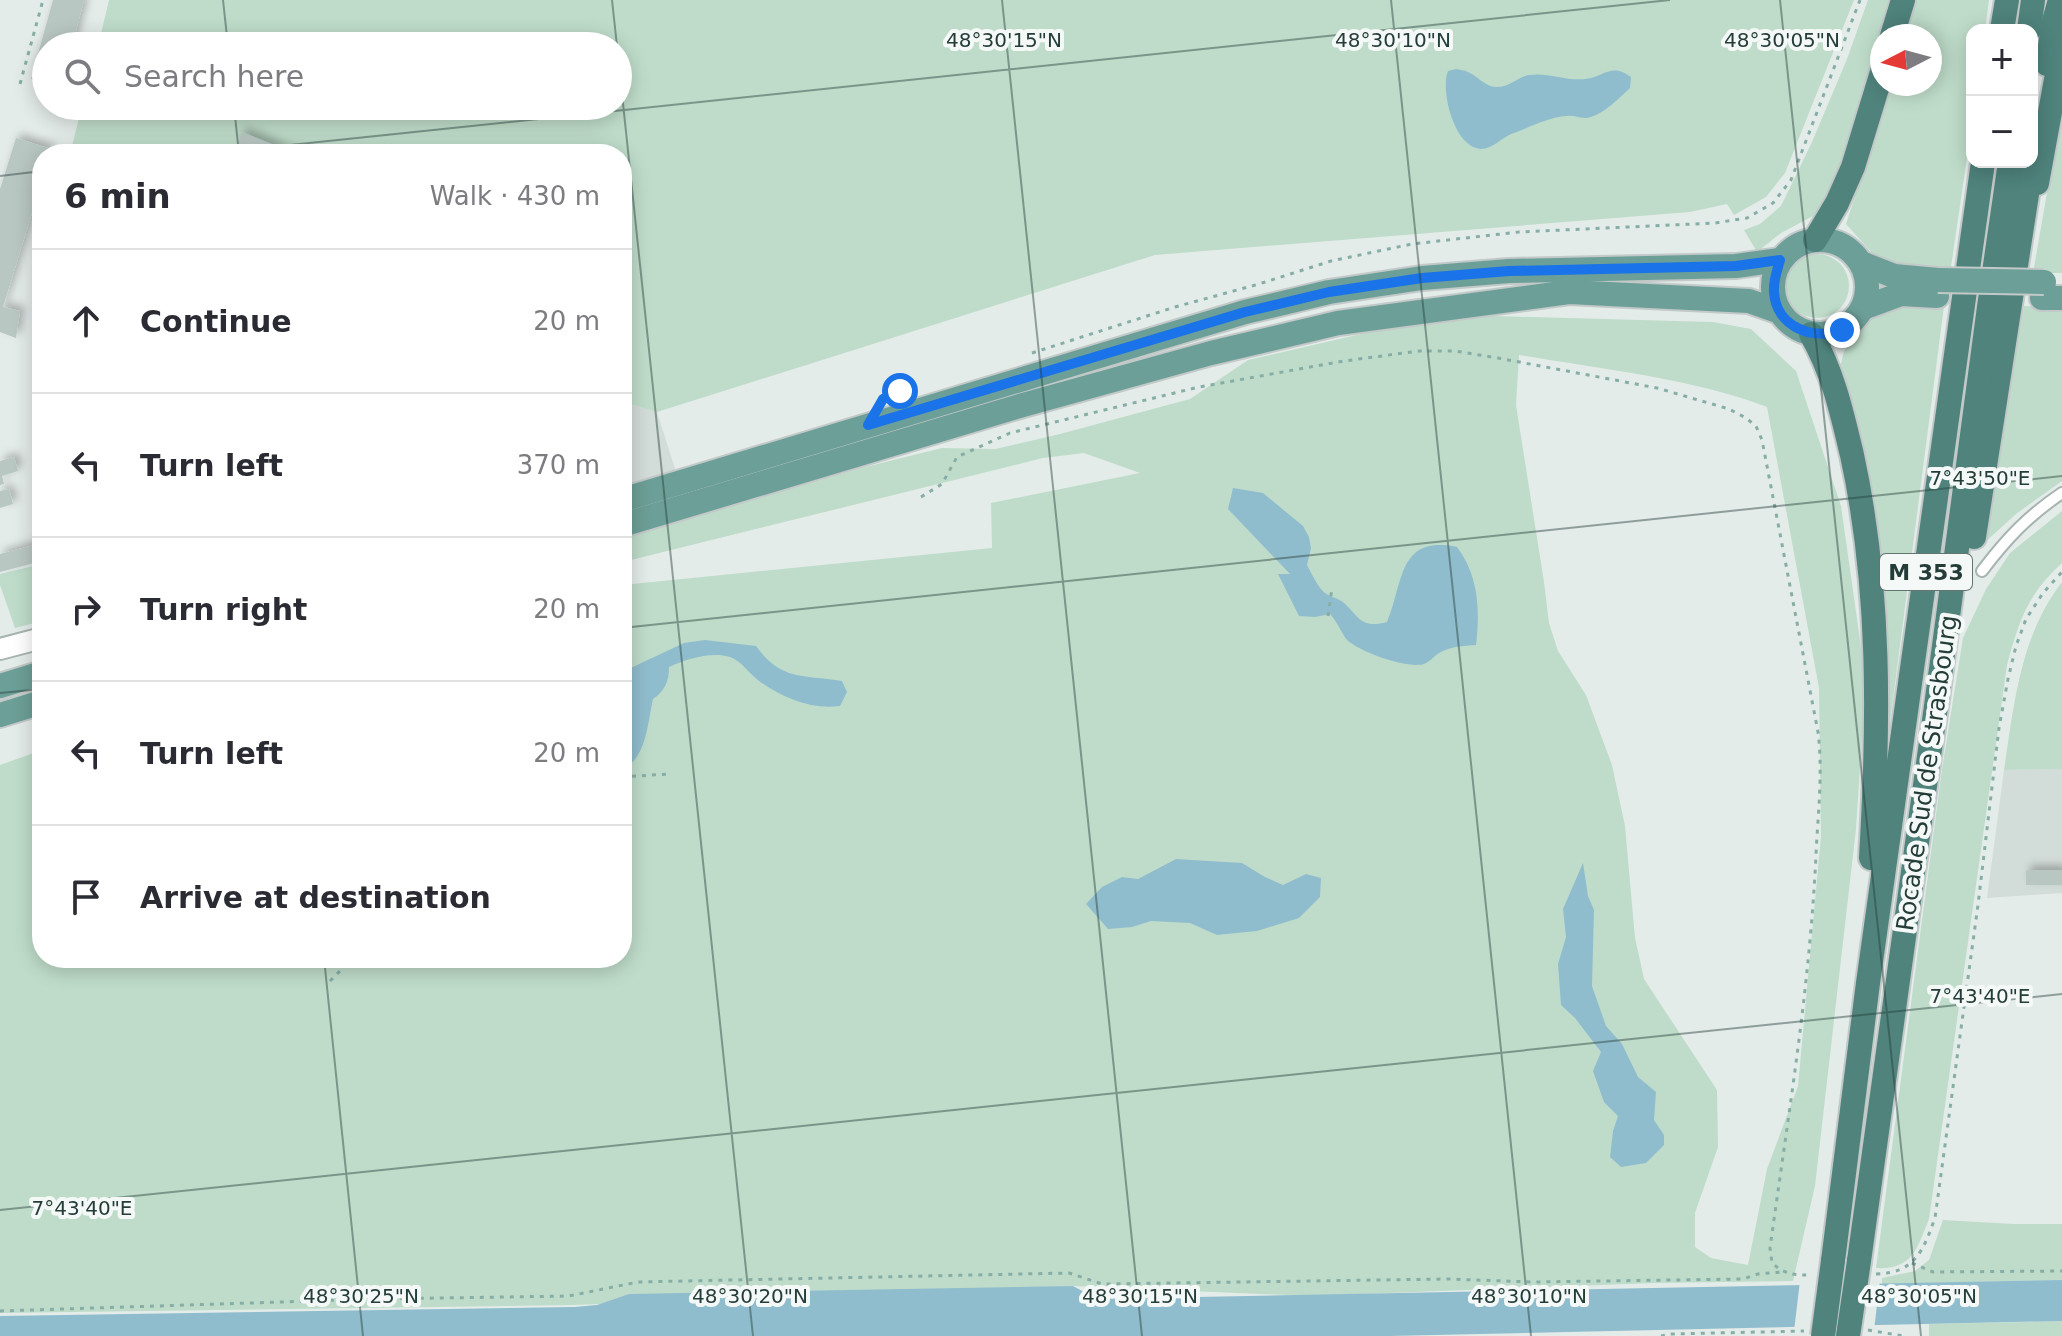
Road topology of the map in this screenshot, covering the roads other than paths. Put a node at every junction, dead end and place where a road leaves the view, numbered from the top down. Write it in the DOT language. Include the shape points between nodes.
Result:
graph roads {
  1 [pos="1903,0"];
  2 [pos="2007,0"];
  3 [pos="2033,0"];
  4 [pos="2060,0"];
  5 [pos="1896,24"];
  6 [pos="2003,24"];
  7 [pos="2030,24"];
  8 [pos="2062,47"];
  9 [pos="1875,96"];
  10 [pos="2038,122"];
  11 [pos="1982,168"];
  12 [pos="2009,168"];
  13 [pos="2031,168"];
  14 [pos="1815,240"];
  15 [pos="2017,259"];
  16 [pos="1780,260"];
  17 [pos="1861,263"];
  18 [pos="1937,288"];
  19 [pos="2052,290"];
  20 [pos="1863,308"];
  21 [pos="1780,312"];
  22 [pos="1811,334"];
  23 [pos="2062,493"];
  24 [pos="632,497"];
  25 [pos="632,522"];
  26 [pos="1982,571"];
  27 [pos="32,641"];
  28 [pos="0,649"];
  29 [pos="32,676"];
  30 [pos="0,686"];
  31 [pos="1937,699"];
  32 [pos="32,705"];
  33 [pos="0,715"];
  34 [pos="1868,983"];
  35 [pos="1813,1333"];
  36 [pos="1854,1333"];
  1 -- 5 [label="highway"];
  2 -- 6 [label="highway"];
  3 -- 7 [label="highway"];
  4 -- 10 [label="highway"];
  8 -- 15 [label="highway"];
  9 -- 14 [label="highway" via="1853,167"];
  11 -- 34 [label="highway, Rocade Sud de Strasbourg / M 353"];
  12 -- 31 [label="highway, Rocade Sud de Strasbourg / M 353"];
  13 -- 15 [label="highway"];
  14 -- 16 [label="main road"];
  14 -- 17 [label="main road" via="1841,245"];
  15 -- 31 [label="highway" via="1966,583"];
  16 -- 21 [label="main road" via="1774,295"];
  16 -- 24 [label="main road" via="1736,266 1509,271 1329,292 1245,312"];
  17 -- 18 [label="main road"];
  17 -- 20 [label="main road" via="1867,277"];
  18 -- 19 [label="main road"];
  18 -- 20 [label="main road"];
  20 -- 22 [label="main road" via="1842,330"];
  21 -- 22 [label="main road"];
  21 -- 25 [label="main road" via="1749,301 1569,292 1338,323 1023,405"];
  22 -- 34 [label="highway" via="1832,378 1846,430 1870,561 1877,763"];
  23 -- 26 [label="lane" via="2006,539"];
  27 -- 28 [label="street"];
  29 -- 30 [label="main road"];
  31 -- 36 [label="highway, Rocade Sud de Strasbourg / M 353, bridge"];
  32 -- 33 [label="main road"];
  34 -- 35 [label="highway, Rocade Sud de Strasbourg / M 353, bridge" via="1833,1261"];
}
